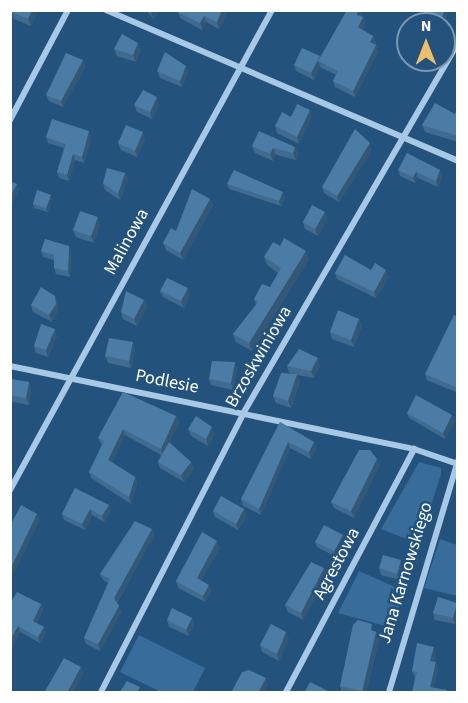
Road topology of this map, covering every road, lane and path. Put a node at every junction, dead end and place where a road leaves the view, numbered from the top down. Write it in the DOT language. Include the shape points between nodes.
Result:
graph roads {
  1 [pos="68,10"];
  2 [pos="106,10"];
  3 [pos="272,10"];
  4 [pos="458,43"];
  5 [pos="240,68"];
  6 [pos="10,120"];
  7 [pos="404,137"];
  8 [pos="458,161"];
  9 [pos="10,366"];
  10 [pos="69,378"];
  11 [pos="244,412"];
  12 [pos="414,449"];
  13 [pos="457,463"];
  14 [pos="10,490"];
  15 [pos="101,693"];
  16 [pos="286,693"];
  17 [pos="389,693"];
  1 -- 6 [label="street"];
  2 -- 5 [label="street"];
  3 -- 5 [label="street, Malinowa"];
  4 -- 7 [label="street, Brzoskwiniowa"];
  5 -- 7 [label="street"];
  5 -- 10 [label="street, Malinowa"];
  7 -- 8 [label="street"];
  7 -- 11 [label="street, Brzoskwiniowa"];
  9 -- 10 [label="street, Podlesie"];
  10 -- 11 [label="street, Podlesie"];
  10 -- 14 [label="street, Malinowa"];
  11 -- 12 [label="street, Podlesie"];
  11 -- 15 [label="street, Brzoskwiniowa"];
  12 -- 13 [label="street, Podlesie"];
  12 -- 16 [label="street, Agrestowa"];
  13 -- 17 [label="street, Jana Karnowskiego"];
}
